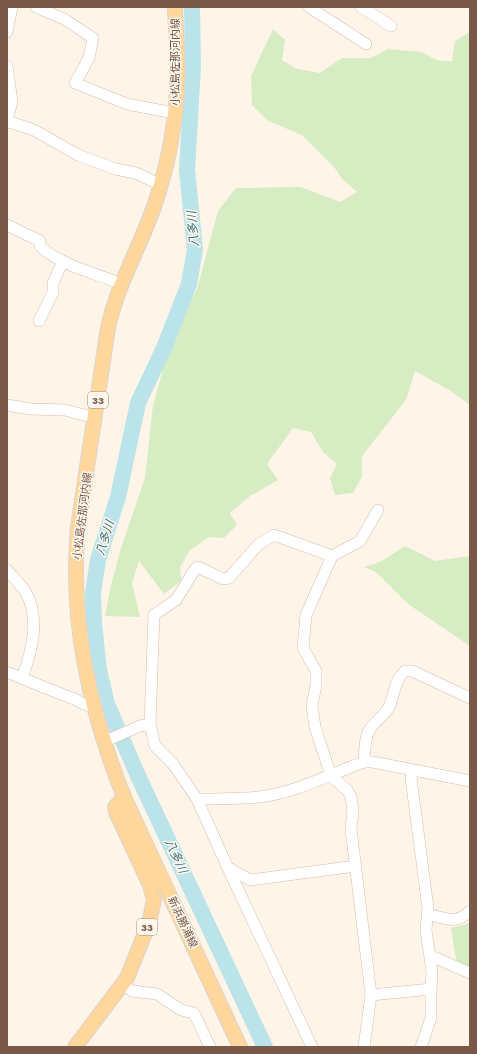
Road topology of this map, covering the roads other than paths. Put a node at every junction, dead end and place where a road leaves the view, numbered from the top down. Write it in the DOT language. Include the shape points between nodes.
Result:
graph roads {
  1 [pos="12,7"];
  2 [pos="36,7"];
  3 [pos="175,7"];
  4 [pos="309,7"];
  5 [pos="361,7"];
  6 [pos="391,26"];
  7 [pos="7,32"];
  8 [pos="366,44"];
  9 [pos="7,66"];
  10 [pos="174,113"];
  11 [pos="7,119"];
  12 [pos="7,123"];
  13 [pos="161,185"];
  14 [pos="7,225"];
  15 [pos="63,261"];
  16 [pos="122,284"];
  17 [pos="39,321"];
  18 [pos="7,405"];
  19 [pos="95,418"];
  20 [pos="378,510"];
  21 [pos="332,556"];
  22 [pos="7,570"];
  23 [pos="7,672"];
  24 [pos="22,678"];
  25 [pos="470,698"];
  26 [pos="92,706"];
  27 [pos="145,725"];
  28 [pos="105,741"];
  29 [pos="364,762"];
  30 [pos="412,771"];
  31 [pos="331,776"];
  32 [pos="470,781"];
  33 [pos="124,797"];
  34 [pos="197,799"];
  35 [pos="227,866"];
  36 [pos="356,866"];
  37 [pos="470,911"];
  38 [pos="428,914"];
  39 [pos="431,956"];
  40 [pos="470,973"];
  41 [pos="123,983"];
  42 [pos="431,989"];
  43 [pos="371,995"];
  44 [pos="75,1047"];
  45 [pos="210,1047"];
  46 [pos="240,1047"];
  47 [pos="312,1047"];
  48 [pos="364,1047"];
  49 [pos="421,1047"];
  1 -- 7 [label="street"];
  2 -- 10 [label="street" via="64,19 93,38 89,58 75,83 127,104"];
  3 -- 10 [label="main road, 小松島佐那河内線 / 33" via="177,92"];
  4 -- 8 [label="street"];
  5 -- 6 [label="street"];
  9 -- 11 [label="street" via="12,102"];
  10 -- 13 [label="main road, 小松島佐那河内線 / 33" via="171,142"];
  12 -- 13 [label="street" via="34,130 78,155 115,169 136,173"];
  13 -- 16 [label="main road, 小松島佐那河内線 / 33" via="141,243"];
  14 -- 15 [label="street" via="40,241 40,246 46,252"];
  15 -- 16 [label="street"];
  15 -- 17 [label="street" via="53,283 53,292"];
  16 -- 19 [label="main road, 小松島佐那河内線 / 33" via="113,303"];
  18 -- 19 [label="street" via="65,410"];
  19 -- 26 [label="main road, 小松島佐那河内線 / 33" via="75,555 84,665"];
  20 -- 21 [label="street" via="360,541"];
  21 -- 27 [label="street" via="274,534 258,545 229,578 223,579 198,567 195,569 176,600 154,615"];
  21 -- 31 [label="street" via="306,615 303,648 316,671 312,714"];
  22 -- 24 [label="street" via="25,591 32,611 33,638"];
  23 -- 24 [label="street"];
  24 -- 26 [label="street" via="86,706"];
  25 -- 29 [label="street" via="412,671 405,672 395,684 390,705 366,736"];
  26 -- 28 [label="main road, 小松島佐那河内線 / 33"];
  27 -- 28 [label="street"];
  27 -- 34 [label="street" via="155,746 173,764"];
  28 -- 33 [label="main road, 小松島佐那河内線 / 33"];
  29 -- 30 [label="street"];
  29 -- 31 [label="street"];
  30 -- 32 [label="street"];
  30 -- 38 [label="street" via="410,778"];
  31 -- 34 [label="street" via="260,797"];
  31 -- 36 [label="street" via="347,790 351,798 351,829"];
  33 -- 41 [label="main road, 33" via="116,807 116,812 150,885 154,900 149,923"];
  33 -- 46 [label="main road, 新浜勝浦線"];
  34 -- 35 [label="street"];
  35 -- 36 [label="street" via="250,880"];
  35 -- 47 [label="street"];
  36 -- 43 [label="street"];
  37 -- 38 [label="street" via="454,921"];
  38 -- 39 [label="street" via="426,930"];
  39 -- 40 [label="street"];
  39 -- 42 [label="street"];
  41 -- 44 [label="main road, 33"];
  41 -- 45 [label="street" via="132,991 157,994 181,1010 194,1013"];
  42 -- 43 [label="street"];
  42 -- 49 [label="street" via="431,1018"];
  43 -- 48 [label="street"];
}
